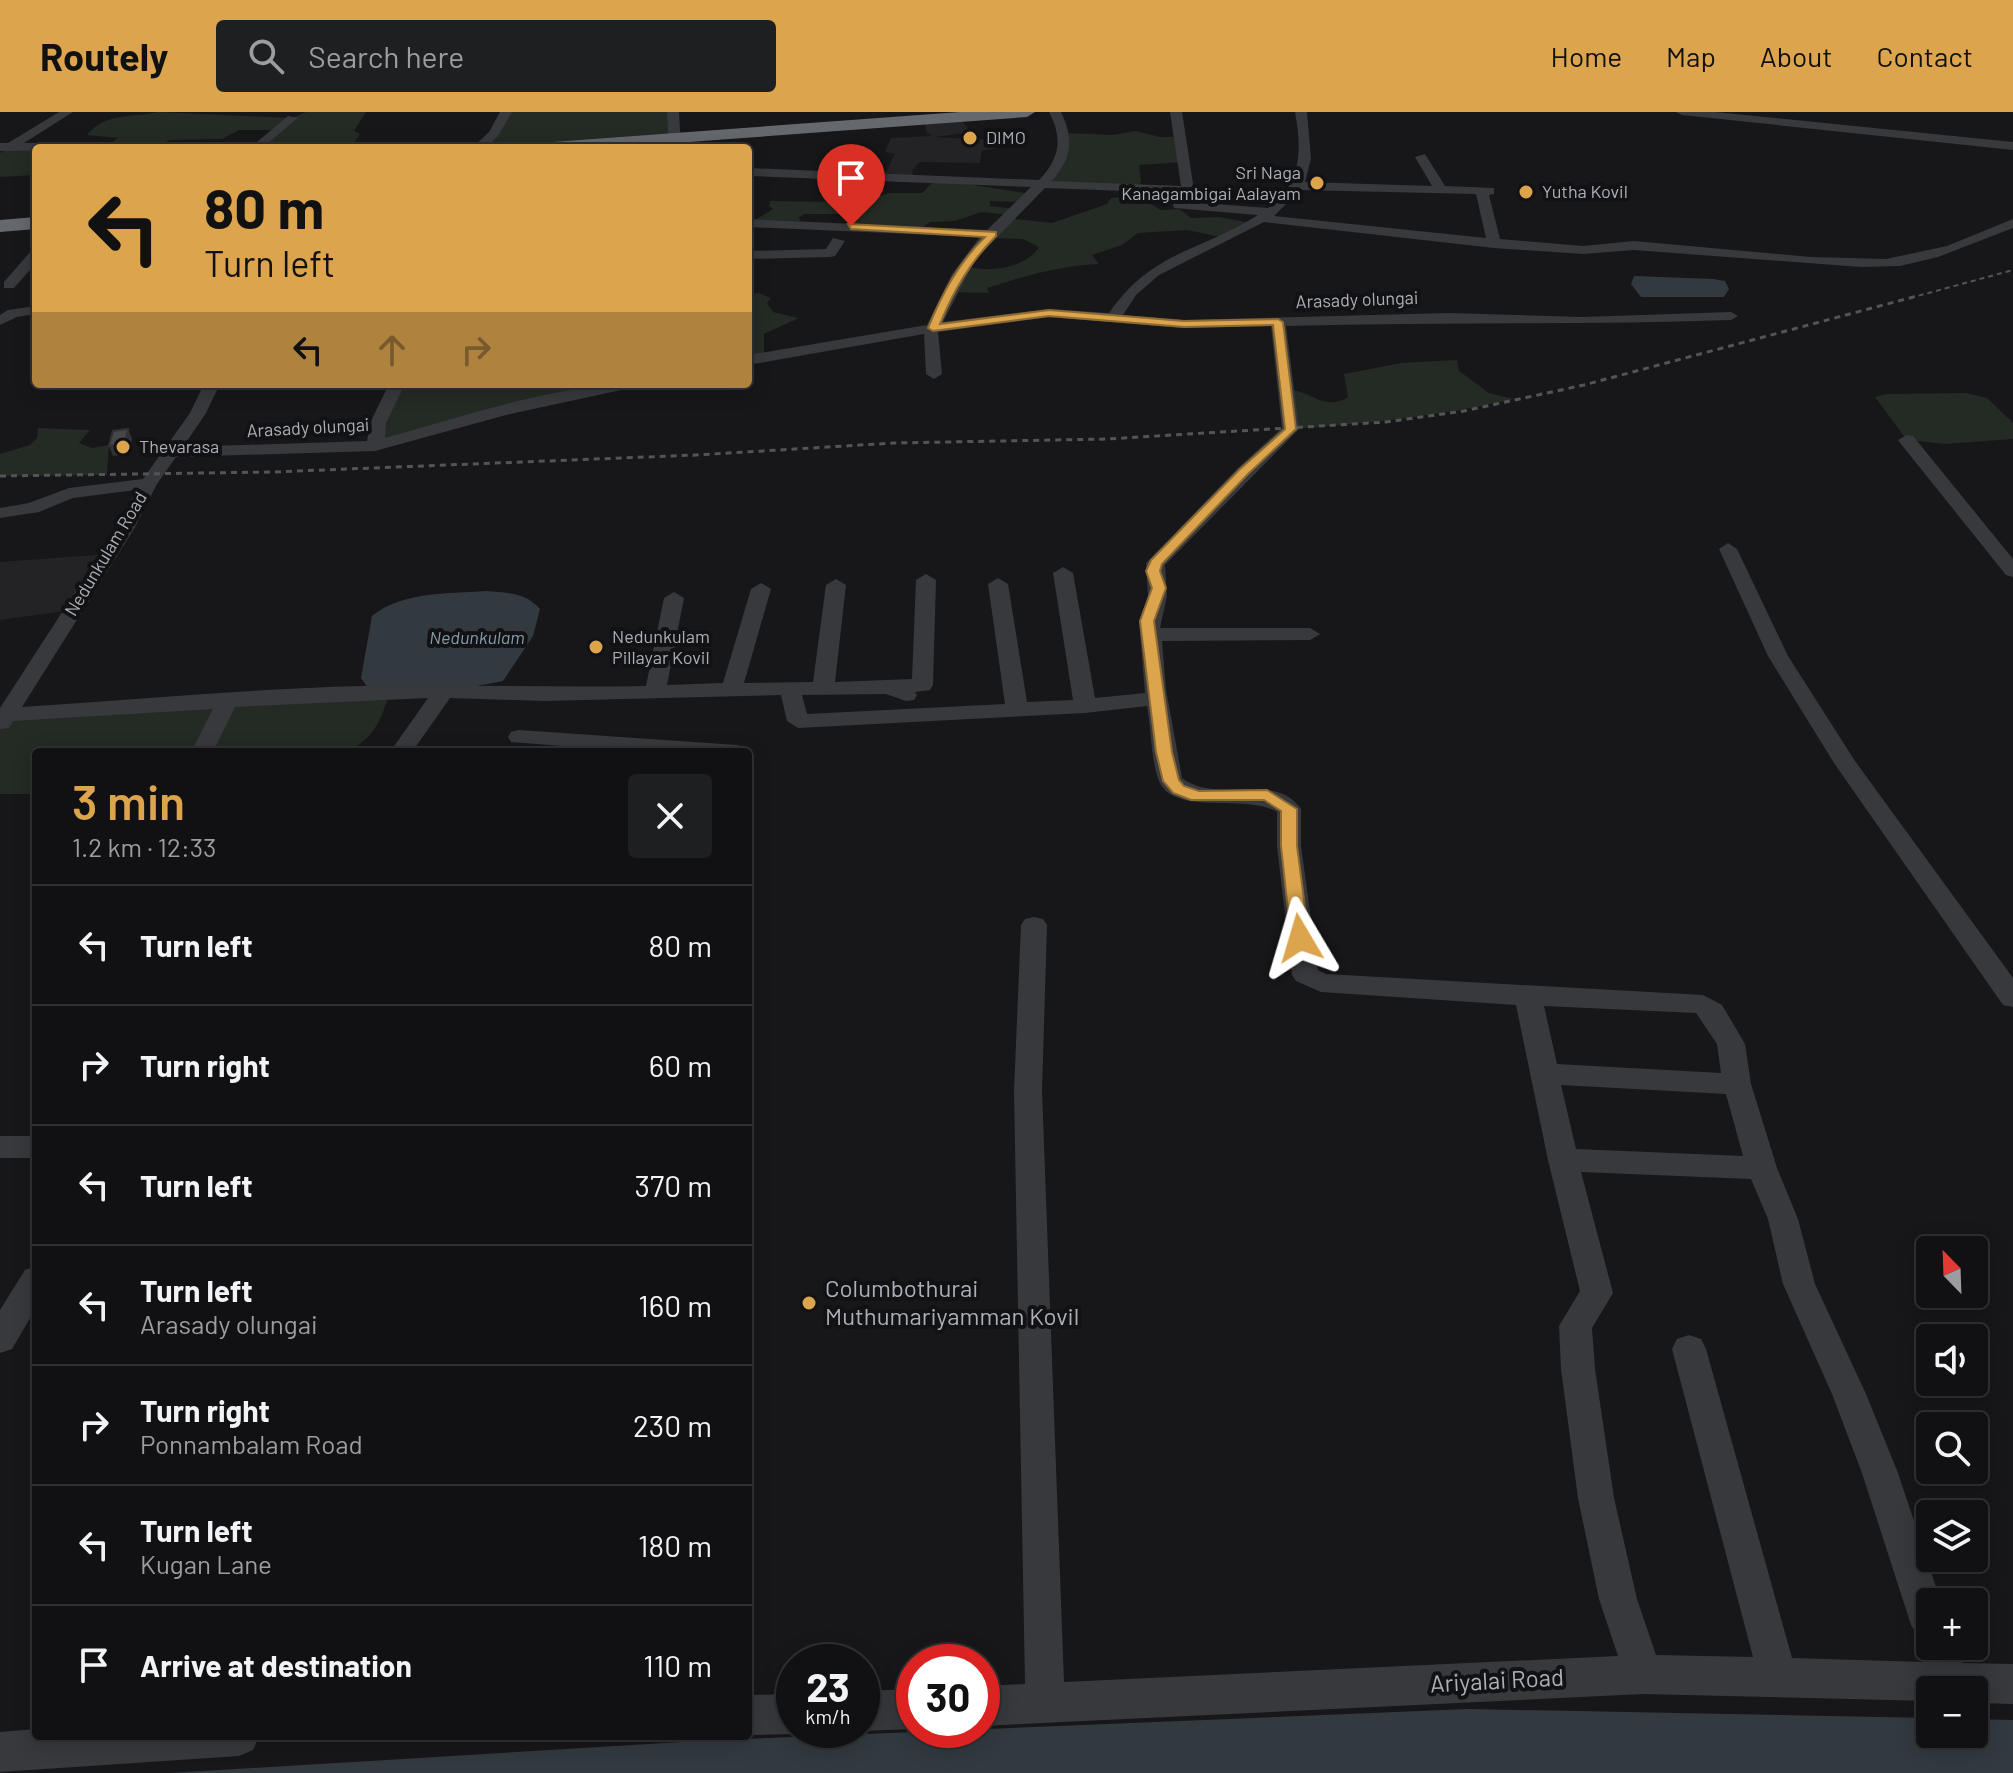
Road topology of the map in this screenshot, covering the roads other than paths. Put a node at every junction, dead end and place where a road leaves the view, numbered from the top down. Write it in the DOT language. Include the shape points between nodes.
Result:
graph roads {
  1 [pos="67,112"];
  2 [pos="506,112"];
  3 [pos="673,112"];
  4 [pos="1027,112"];
  5 [pos="1055,112"];
  6 [pos="1176,112"];
  7 [pos="1301,112"];
  8 [pos="1682,112"];
  9 [pos="292,118"];
  10 [pos="1853,118"];
  11 [pos="1866,131"];
  12 [pos="673,142"];
  13 [pos="261,144"];
  14 [pos="483,144"];
  15 [pos="628,144"];
  16 [pos="2013,146"];
  17 [pos="3,149"];
  18 [pos="32,149"];
  19 [pos="1421,157"];
  20 [pos="752,172"];
  21 [pos="1044,183"];
  22 [pos="1296,186"];
  23 [pos="1188,190"];
  24 [pos="1441,190"];
  25 [pos="1267,215"];
  26 [pos="32,223"];
  27 [pos="752,223"];
  28 [pos="2013,223"];
  29 [pos="0,226"];
  30 [pos="993,234"];
  31 [pos="838,241"];
  32 [pos="1494,244"];
  33 [pos="752,255"];
  34 [pos="32,259"];
  35 [pos="9,285"];
  36 [pos="32,311"];
  37 [pos="1731,316"];
  38 [pos="1113,318"];
  39 [pos="0,321"];
  40 [pos="1278,322"];
  41 [pos="930,328"];
  42 [pos="752,359"];
  43 [pos="934,374"];
  44 [pos="210,388"];
  45 [pos="395,388"];
  46 [pos="610,388"];
  47 [pos="1907,440"];
  48 [pos="375,446"];
  49 [pos="174,452"];
  50 [pos="148,484"];
  51 [pos="0,513"];
  52 [pos="1728,549"];
  53 [pos="2013,571"];
  54 [pos="1063,573"];
  55 [pos="926,580"];
  56 [pos="998,584"];
  57 [pos="836,585"];
  58 [pos="761,589"];
  59 [pos="674,598"];
  60 [pos="1310,634"];
  61 [pos="1151,635"];
  62 [pos="890,687"];
  63 [pos="790,688"];
  64 [pos="823,689"];
  65 [pos="731,692"];
  66 [pos="443,693"];
  67 [pos="655,693"];
  68 [pos="544,695"];
  69 [pos="1156,698"];
  70 [pos="226,704"];
  71 [pos="1085,706"];
  72 [pos="1017,708"];
  73 [pos="931,712"];
  74 [pos="3,720"];
  75 [pos="515,744"];
  76 [pos="204,748"];
  77 [pos="404,748"];
  78 [pos="619,748"];
  79 [pos="1034,925"];
  80 [pos="1528,996"];
  81 [pos="2013,998"];
  82 [pos="1545,1074"];
  83 [pos="1737,1084"];
  84 [pos="0,1147"];
  85 [pos="32,1147"];
  86 [pos="1563,1160"];
  87 [pos="1762,1168"];
  88 [pos="32,1286"];
  89 [pos="0,1339"];
  90 [pos="1689,1349"];
  91 [pos="1918,1588"];
  92 [pos="1942,1663"];
  93 [pos="1643,1674"];
  94 [pos="1777,1676"];
  95 [pos="2013,1684"];
  96 [pos="1045,1704"];
  97 [pos="1000,1705"];
  98 [pos="776,1714"];
  99 [pos="752,1715"];
  100 [pos="110,1740"];
  101 [pos="0,1752"];
  1 -- 17 [label="street"];
  2 -- 14 [label="street"];
  3 -- 12 [label="street"];
  4 -- 12 [label="highway"];
  5 -- 21 [label="street" via="1064,131 1065,152 1055,174"];
  6 -- 23 [label="street"];
  7 -- 22 [label="street" via="1304,156"];
  8 -- 11 [label="street"];
  9 -- 13 [label="street"];
  10 -- 11 [label="street"];
  11 -- 16 [label="street"];
  12 -- 15 [label="highway"];
  17 -- 18 [label="street"];
  19 -- 24 [label="street"];
  20 -- 21 [label="street"];
  21 -- 23 [label="street"];
  21 -- 30 [label="street"];
  22 -- 24 [label="street" via="1401,196"];
  22 -- 25 [label="street"];
  23 -- 25 [label="street" via="1179,205"];
  24 -- 32 [label="street" via="1486,191"];
  25 -- 32 [label="street"];
  25 -- 38 [label="street" via="1171,260 1123,299"];
  26 -- 29 [label="highway"];
  27 -- 30 [label="street"];
  28 -- 32 [label="street" via="1986,239 1887,263 1632,246 1583,250"];
  30 -- 41 [label="street" via="972,256"];
  31 -- 33 [label="street" via="830,253"];
  34 -- 35 [label="street"];
  36 -- 39 [label="street"];
  37 -- 40 [label="street, Arasady olungai"];
  38 -- 40 [label="street, Arasady olungai" via="1184,324"];
  38 -- 41 [label="street, Arasady olungai" via="1049,313"];
  40 -- 61 [label="street" via="1291,429 1156,563 1159,588 1147,621"];
  41 -- 42 [label="street, Arasady olungai"];
  41 -- 43 [label="street"];
  44 -- 49 [label="street, Nedunkulam Road"];
  45 -- 48 [label="street" via="378,423"];
  46 -- 48 [label="street, Arasady olungai"];
  47 -- 53 [label="street"];
  48 -- 49 [label="street, Arasady olungai"];
  49 -- 50 [label="street, Nedunkulam Road"];
  50 -- 51 [label="street" via="69,493 33,508"];
  50 -- 74 [label="street, Nedunkulam Road"];
  52 -- 81 [label="street" via="1778,656 1845,763"];
  54 -- 71 [label="street"];
  55 -- 62 [label="street" via="922,685"];
  56 -- 72 [label="street"];
  57 -- 64 [label="street"];
  58 -- 65 [label="street"];
  59 -- 67 [label="street"];
  60 -- 61 [label="street"];
  61 -- 69 [label="street"];
  62 -- 64 [label="street"];
  62 -- 73 [label="street"];
  63 -- 64 [label="street"];
  63 -- 65 [label="street"];
  63 -- 73 [label="street" via="798,721"];
  65 -- 67 [label="street"];
  66 -- 68 [label="street"];
  66 -- 70 [label="street" via="357,693"];
  66 -- 77 [label="street"];
  67 -- 68 [label="street"];
  68 -- 75 [label="street"];
  69 -- 71 [label="street"];
  69 -- 80 [label="street" via="1171,781 1178,789 1197,796 1267,795 1289,809 1305,975 1321,983"];
  70 -- 74 [label="street"];
  70 -- 76 [label="street"];
  71 -- 72 [label="street"];
  72 -- 73 [label="street"];
  75 -- 78 [label="street"];
  79 -- 96 [label="street" via="1028,1091"];
  80 -- 82 [label="street"];
  80 -- 83 [label="street" via="1703,1004 1731,1044"];
  82 -- 83 [label="street"];
  82 -- 86 [label="street"];
  83 -- 87 [label="street"];
  84 -- 85 [label="street"];
  86 -- 87 [label="street"];
  86 -- 93 [label="street" via="1597,1293 1575,1326 1596,1498 1618,1599"];
  87 -- 91 [label="street" via="1809,1309 1880,1473"];
  88 -- 89 [label="street"];
  90 -- 94 [label="street"];
  92 -- 94 [label="street, Ariyalai Road"];
  92 -- 95 [label="street, Ariyalai Road"];
  93 -- 94 [label="street, Ariyalai Road"];
  93 -- 96 [label="street, Ariyalai Road"];
  96 -- 97 [label="street, Ariyalai Road"];
  98 -- 99 [label="street"];
  100 -- 101 [label="street"];
}
